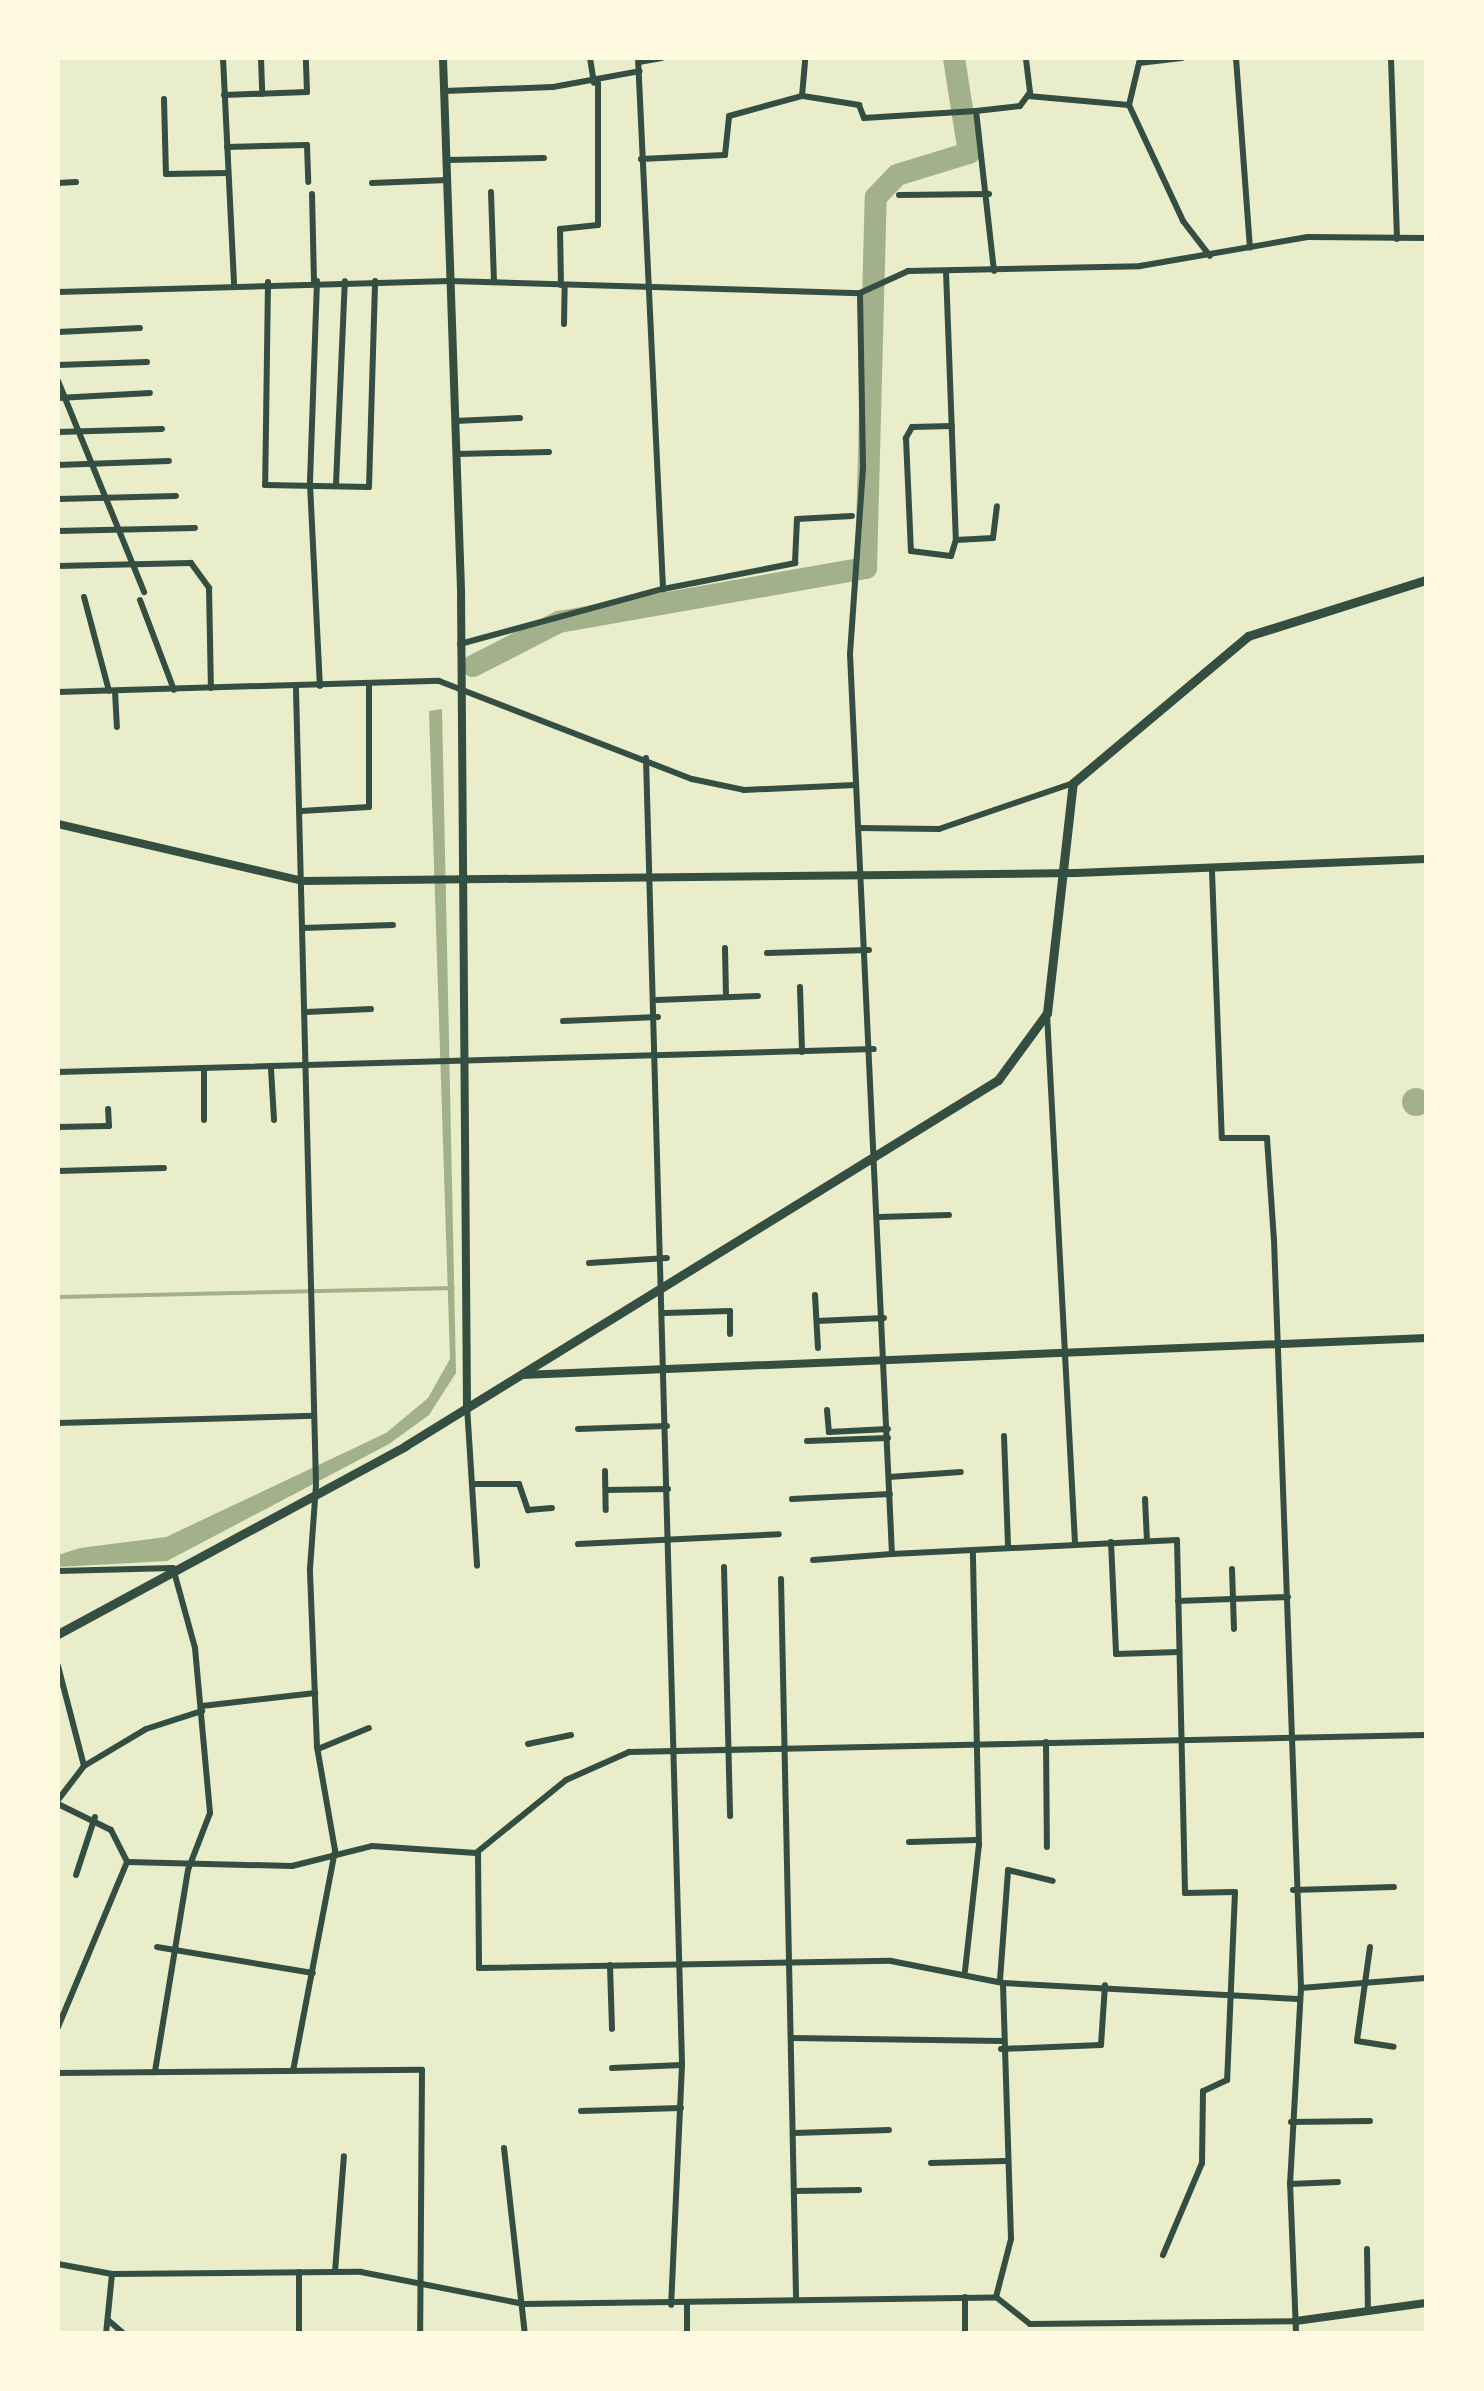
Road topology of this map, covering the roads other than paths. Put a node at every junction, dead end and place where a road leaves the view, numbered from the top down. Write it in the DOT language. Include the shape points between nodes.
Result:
graph roads {
  1 [pos="223,58"];
  2 [pos="261,58"];
  3 [pos="306,58"];
  4 [pos="443,58"];
  5 [pos="590,58"];
  6 [pos="662,58"];
  7 [pos="805,58"];
  8 [pos="1026,58"];
  9 [pos="1182,58"];
  10 [pos="1236,58"];
  11 [pos="1392,58"];
  12 [pos="639,64"];
  13 [pos="596,83"];
  14 [pos="444,90"];
  15 [pos="262,94"];
  16 [pos="224,95"];
  17 [pos="802,96"];
  18 [pos="1028,96"];
  19 [pos="164,99"];
  20 [pos="1129,106"];
  21 [pos="976,111"];
  22 [pos="227,147"];
  23 [pos="544,158"];
  24 [pos="640,159"];
  25 [pos="446,160"];
  26 [pos="228,172"];
  27 [pos="448,180"];
  28 [pos="76,182"];
  29 [pos="308,182"];
  30 [pos="58,183"];
  31 [pos="372,183"];
  32 [pos="491,192"];
  33 [pos="312,194"];
  34 [pos="988,194"];
  35 [pos="899,196"];
  36 [pos="1426,238"];
  37 [pos="1397,239"];
  38 [pos="1250,246"];
  39 [pos="1210,256"];
  40 [pos="946,271"];
  41 [pos="994,271"];
  42 [pos="316,281"];
  43 [pos="345,281"];
  44 [pos="375,281"];
  45 [pos="450,281"];
  46 [pos="268,282"];
  47 [pos="494,282"];
  48 [pos="234,283"];
  49 [pos="563,285"];
  50 [pos="656,288"];
  51 [pos="58,292"];
  52 [pos="860,293"];
  53 [pos="564,324"];
  54 [pos="140,328"];
  55 [pos="58,332"];
  56 [pos="147,362"];
  57 [pos="58,365"];
  58 [pos="58,381"];
  59 [pos="150,394"];
  60 [pos="61,398"];
  61 [pos="520,418"];
  62 [pos="455,421"];
  63 [pos="952,426"];
  64 [pos="162,429"];
  65 [pos="78,431"];
  66 [pos="58,432"];
  67 [pos="549,452"];
  68 [pos="456,454"];
  69 [pos="170,462"];
  70 [pos="92,464"];
  71 [pos="58,465"];
  72 [pos="336,484"];
  73 [pos="312,486"];
  74 [pos="176,496"];
  75 [pos="106,498"];
  76 [pos="58,499"];
  77 [pos="997,506"];
  78 [pos="852,516"];
  79 [pos="196,528"];
  80 [pos="120,530"];
  81 [pos="58,531"];
  82 [pos="956,540"];
  83 [pos="134,565"];
  84 [pos="58,566"];
  85 [pos="1426,580"];
  86 [pos="664,588"];
  87 [pos="84,597"];
  88 [pos="460,644"];
  89 [pos="368,684"];
  90 [pos="320,686"];
  91 [pos="211,688"];
  92 [pos="296,688"];
  93 [pos="457,688"];
  94 [pos="174,690"];
  95 [pos="112,691"];
  96 [pos="58,692"];
  97 [pos="117,727"];
  98 [pos="646,758"];
  99 [pos="1074,783"];
  100 [pos="855,786"];
  101 [pos="300,811"];
  102 [pos="58,824"];
  103 [pos="859,828"];
  104 [pos="1426,859"];
  105 [pos="1212,871"];
  106 [pos="1061,874"];
  107 [pos="651,877"];
  108 [pos="863,877"];
  109 [pos="302,881"];
  110 [pos="457,883"];
  111 [pos="393,925"];
  112 [pos="303,928"];
  113 [pos="725,948"];
  114 [pos="869,950"];
  115 [pos="767,954"];
  116 [pos="800,987"];
  117 [pos="758,996"];
  118 [pos="726,997"];
  119 [pos="657,1000"];
  120 [pos="371,1009"];
  121 [pos="306,1012"];
  122 [pos="1047,1013"];
  123 [pos="658,1017"];
  124 [pos="563,1021"];
  125 [pos="874,1049"];
  126 [pos="802,1052"];
  127 [pos="659,1058"];
  128 [pos="459,1066"];
  129 [pos="307,1068"];
  130 [pos="271,1069"];
  131 [pos="204,1070"];
  132 [pos="58,1072"];
  133 [pos="108,1109"];
  134 [pos="204,1120"];
  135 [pos="274,1120"];
  136 [pos="58,1127"];
  137 [pos="875,1153"];
  138 [pos="164,1168"];
  139 [pos="58,1171"];
  140 [pos="949,1215"];
  141 [pos="880,1217"];
  142 [pos="666,1258"];
  143 [pos="589,1263"];
  144 [pos="668,1282"];
  145 [pos="815,1295"];
  146 [pos="665,1313"];
  147 [pos="884,1318"];
  148 [pos="817,1321"];
  149 [pos="730,1334"];
  150 [pos="1426,1338"];
  151 [pos="1276,1345"];
  152 [pos="818,1348"];
  153 [pos="1066,1352"];
  154 [pos="885,1359"];
  155 [pos="666,1369"];
  156 [pos="513,1376"];
  157 [pos="466,1405"];
  158 [pos="827,1410"];
  159 [pos="314,1416"];
  160 [pos="58,1423"];
  161 [pos="667,1426"];
  162 [pos="578,1429"];
  163 [pos="888,1433"];
  164 [pos="1004,1436"];
  165 [pos="807,1441"];
  166 [pos="605,1472"];
  167 [pos="960,1472"];
  168 [pos="889,1477"];
  169 [pos="473,1484"];
  170 [pos="316,1489"];
  171 [pos="606,1490"];
  172 [pos="668,1490"];
  173 [pos="890,1494"];
  174 [pos="792,1499"];
  175 [pos="1145,1499"];
  176 [pos="552,1508"];
  177 [pos="606,1510"];
  178 [pos="780,1534"];
  179 [pos="670,1540"];
  180 [pos="1147,1541"];
  181 [pos="1111,1542"];
  182 [pos="1075,1543"];
  183 [pos="578,1544"];
  184 [pos="1008,1546"];
  185 [pos="972,1550"];
  186 [pos="892,1554"];
  187 [pos="813,1560"];
  188 [pos="477,1566"];
  189 [pos="724,1566"];
  190 [pos="174,1568"];
  191 [pos="1232,1569"];
  192 [pos="58,1571"];
  193 [pos="781,1578"];
  194 [pos="1288,1597"];
  195 [pos="1233,1599"];
  196 [pos="1178,1601"];
  197 [pos="1234,1629"];
  198 [pos="58,1634"];
  199 [pos="1179,1652"];
  200 [pos="58,1666"];
  201 [pos="315,1692"];
  202 [pos="202,1708"];
  203 [pos="369,1728"];
  204 [pos="571,1736"];
  205 [pos="1426,1736"];
  206 [pos="1291,1738"];
  207 [pos="1182,1739"];
  208 [pos="1046,1742"];
  209 [pos="528,1744"];
  210 [pos="976,1744"];
  211 [pos="318,1749"];
  212 [pos="728,1749"];
  213 [pos="785,1749"];
  214 [pos="674,1750"];
  215 [pos="84,1766"];
  216 [pos="58,1802"];
  217 [pos="730,1816"];
  218 [pos="95,1817"];
  219 [pos="977,1840"];
  220 [pos="909,1842"];
  221 [pos="1048,1847"];
  222 [pos="478,1852"];
  223 [pos="126,1862"];
  224 [pos="333,1862"];
  225 [pos="188,1870"];
  226 [pos="76,1875"];
  227 [pos="1053,1881"];
  228 [pos="1394,1887"];
  229 [pos="1293,1890"];
  230 [pos="157,1946"];
  231 [pos="1370,1947"];
  232 [pos="178,1952"];
  233 [pos="789,1963"];
  234 [pos="678,1964"];
  235 [pos="610,1965"];
  236 [pos="966,1972"];
  237 [pos="313,1973"];
  238 [pos="1426,1978"];
  239 [pos="1001,1982"];
  240 [pos="1105,1985"];
  241 [pos="1360,1985"];
  242 [pos="1301,1988"];
  243 [pos="1228,1999"];
  244 [pos="1298,1999"];
  245 [pos="58,2026"];
  246 [pos="612,2029"];
  247 [pos="791,2038"];
  248 [pos="1002,2045"];
  249 [pos="1394,2047"];
  250 [pos="682,2065"];
  251 [pos="612,2068"];
  252 [pos="293,2071"];
  253 [pos="155,2072"];
  254 [pos="58,2073"];
  255 [pos="682,2108"];
  256 [pos="582,2111"];
  257 [pos="1370,2121"];
  258 [pos="1291,2122"];
  259 [pos="889,2130"];
  260 [pos="794,2134"];
  261 [pos="504,2148"];
  262 [pos="344,2156"];
  263 [pos="1005,2162"];
  264 [pos="931,2163"];
  265 [pos="1338,2182"];
  266 [pos="1290,2184"];
  267 [pos="858,2190"];
  268 [pos="796,2191"];
  269 [pos="1367,2249"];
  270 [pos="1163,2255"];
  271 [pos="58,2264"];
  272 [pos="299,2272"];
  273 [pos="335,2272"];
  274 [pos="112,2274"];
  275 [pos="420,2286"];
  276 [pos="964,2297"];
  277 [pos="996,2297"];
  278 [pos="796,2298"];
  279 [pos="1426,2303"];
  280 [pos="524,2304"];
  281 [pos="687,2304"];
  282 [pos="671,2305"];
  283 [pos="1368,2311"];
  284 [pos="108,2320"];
  285 [pos="1296,2321"];
  286 [pos="106,2334"];
  287 [pos="124,2334"];
  288 [pos="299,2334"];
  289 [pos="420,2334"];
  290 [pos="526,2334"];
  291 [pos="687,2334"];
  292 [pos="965,2334"];
  293 [pos="1296,2334"];
  1 -- 16 [label="street"];
  2 -- 15 [label="street"];
  3 -- 15 [label="street" via="307,92"];
  4 -- 14 [label="street"];
  5 -- 13 [label="street"];
  6 -- 12 [label="street"];
  7 -- 17 [label="street"];
  8 -- 18 [label="street"];
  9 -- 20 [label="street" via="1139,63"];
  10 -- 38 [label="street"];
  11 -- 37 [label="street"];
  12 -- 13 [label="street"];
  12 -- 24 [label="street"];
  13 -- 14 [label="street"];
  13 -- 49 [label="street" via="598,225 560,229"];
  14 -- 25 [label="street"];
  15 -- 16 [label="street"];
  16 -- 22 [label="street"];
  17 -- 21 [label="street" via="860,105 864,118"];
  17 -- 24 [label="street" via="728,116 724,155"];
  18 -- 20 [label="street"];
  18 -- 21 [label="street" via="1020,106"];
  19 -- 26 [label="street" via="166,174"];
  20 -- 39 [label="street"];
  21 -- 34 [label="street"];
  22 -- 26 [label="street"];
  22 -- 29 [label="street" via="307,144"];
  23 -- 25 [label="street"];
  24 -- 50 [label="street"];
  25 -- 27 [label="street"];
  26 -- 48 [label="street"];
  27 -- 31 [label="street"];
  27 -- 45 [label="street"];
  28 -- 30 [label="street"];
  32 -- 47 [label="street"];
  33 -- 42 [label="street"];
  34 -- 35 [label="street"];
  34 -- 41 [label="street"];
  36 -- 37 [label="street"];
  37 -- 38 [label="street"];
  38 -- 39 [label="street"];
  39 -- 41 [label="street"];
  40 -- 41 [label="street"];
  40 -- 52 [label="street" via="882,276"];
  40 -- 63 [label="street"];
  42 -- 43 [label="street"];
  42 -- 46 [label="street"];
  42 -- 73 [label="street"];
  43 -- 44 [label="street"];
  43 -- 72 [label="street"];
  44 -- 45 [label="street"];
  44 -- 72 [label="street" via="368,487"];
  45 -- 47 [label="street"];
  45 -- 62 [label="street"];
  46 -- 48 [label="street"];
  46 -- 73 [label="street" via="266,485"];
  47 -- 49 [label="street"];
  48 -- 51 [label="street"];
  49 -- 50 [label="street"];
  49 -- 53 [label="street"];
  50 -- 52 [label="street"];
  50 -- 86 [label="street"];
  52 -- 78 [label="street" via="862,468"];
  54 -- 55 [label="street"];
  56 -- 57 [label="street"];
  58 -- 60 [label="street"];
  59 -- 60 [label="street"];
  60 -- 65 [label="street"];
  61 -- 62 [label="street"];
  62 -- 68 [label="street"];
  63 -- 82 [label="street"];
  63 -- 82 [label="street" via="912,427 906,438 911,551 951,556"];
  64 -- 65 [label="street"];
  65 -- 66 [label="street"];
  65 -- 70 [label="street"];
  67 -- 68 [label="street"];
  68 -- 88 [label="street"];
  69 -- 70 [label="street"];
  70 -- 71 [label="street"];
  70 -- 75 [label="street"];
  72 -- 73 [label="street"];
  73 -- 90 [label="street"];
  74 -- 75 [label="street"];
  75 -- 76 [label="street"];
  75 -- 80 [label="street"];
  77 -- 82 [label="street" via="993,538"];
  78 -- 86 [label="street" via="796,520 795,563"];
  78 -- 100 [label="street"];
  79 -- 80 [label="street"];
  80 -- 81 [label="street"];
  80 -- 83 [label="street"];
  83 -- 84 [label="street"];
  83 -- 91 [label="street" via="191,563 208,588"];
  83 -- 94 [label="street"];
  85 -- 99 [label="main road" via="1248,636"];
  86 -- 88 [label="street"];
  87 -- 95 [label="street"];
  88 -- 93 [label="street"];
  89 -- 90 [label="street"];
  89 -- 93 [label="street"];
  89 -- 101 [label="street" via="370,807"];
  90 -- 92 [label="street"];
  91 -- 92 [label="street"];
  91 -- 94 [label="street"];
  92 -- 101 [label="street"];
  93 -- 98 [label="street"];
  93 -- 110 [label="street"];
  94 -- 95 [label="street"];
  95 -- 96 [label="street"];
  95 -- 97 [label="street"];
  98 -- 100 [label="street" via="744,790"];
  98 -- 107 [label="street"];
  99 -- 103 [label="street" via="939,828"];
  99 -- 106 [label="main road"];
  100 -- 103 [label="street"];
  101 -- 109 [label="street"];
  102 -- 109 [label="street"];
  103 -- 108 [label="street"];
  104 -- 105 [label="street"];
  105 -- 106 [label="street"];
  105 -- 151 [label="street" via="1222,1138 1267,1138"];
  106 -- 108 [label="street"];
  106 -- 122 [label="main road"];
  107 -- 108 [label="street"];
  107 -- 110 [label="street"];
  107 -- 119 [label="street"];
  108 -- 114 [label="street"];
  109 -- 110 [label="street"];
  109 -- 112 [label="street"];
  110 -- 128 [label="street"];
  111 -- 112 [label="street"];
  112 -- 121 [label="street"];
  113 -- 118 [label="street"];
  114 -- 115 [label="street"];
  114 -- 125 [label="street"];
  116 -- 126 [label="street"];
  117 -- 118 [label="street"];
  118 -- 119 [label="street"];
  119 -- 123 [label="street"];
  120 -- 121 [label="street"];
  121 -- 129 [label="street"];
  122 -- 137 [label="main road" via="998,1080"];
  122 -- 153 [label="street"];
  123 -- 124 [label="street"];
  123 -- 127 [label="street"];
  125 -- 126 [label="street"];
  125 -- 137 [label="street"];
  126 -- 127 [label="street"];
  127 -- 128 [label="street"];
  127 -- 142 [label="street"];
  128 -- 129 [label="street"];
  128 -- 157 [label="street"];
  129 -- 130 [label="street"];
  129 -- 159 [label="street"];
  130 -- 131 [label="street"];
  130 -- 135 [label="street"];
  131 -- 132 [label="street"];
  131 -- 134 [label="street"];
  133 -- 136 [label="street" via="109,1126"];
  137 -- 141 [label="street"];
  137 -- 144 [label="main road"];
  138 -- 139 [label="street"];
  140 -- 141 [label="street"];
  141 -- 147 [label="street"];
  142 -- 143 [label="street"];
  142 -- 144 [label="street"];
  144 -- 146 [label="street"];
  144 -- 156 [label="main road"];
  145 -- 148 [label="street"];
  146 -- 149 [label="street" via="730,1311"];
  146 -- 155 [label="street"];
  147 -- 148 [label="street"];
  147 -- 154 [label="street"];
  148 -- 152 [label="street"];
  150 -- 151 [label="street"];
  151 -- 153 [label="street"];
  151 -- 194 [label="street"];
  153 -- 154 [label="street"];
  153 -- 182 [label="street"];
  154 -- 155 [label="street"];
  154 -- 163 [label="street"];
  155 -- 156 [label="street"];
  155 -- 161 [label="street"];
  156 -- 157 [label="main road"];
  157 -- 169 [label="street"];
  157 -- 170 [label="main road"];
  158 -- 163 [label="street" via="829,1432"];
  159 -- 160 [label="street"];
  159 -- 170 [label="street"];
  161 -- 162 [label="street"];
  161 -- 172 [label="street"];
  163 -- 165 [label="street"];
  163 -- 168 [label="street"];
  164 -- 184 [label="street"];
  166 -- 171 [label="street"];
  167 -- 168 [label="street"];
  168 -- 173 [label="street"];
  169 -- 176 [label="street" via="518,1484 528,1510"];
  169 -- 188 [label="street"];
  170 -- 190 [label="main road"];
  170 -- 201 [label="street"];
  171 -- 172 [label="street"];
  171 -- 177 [label="street"];
  172 -- 179 [label="street"];
  173 -- 174 [label="street"];
  173 -- 186 [label="street"];
  175 -- 180 [label="street"];
  178 -- 179 [label="street"];
  179 -- 183 [label="street"];
  179 -- 214 [label="street"];
  180 -- 181 [label="street"];
  180 -- 196 [label="street" via="1177,1540"];
  181 -- 182 [label="street"];
  181 -- 199 [label="street" via="1116,1654"];
  182 -- 184 [label="street"];
  184 -- 185 [label="street"];
  185 -- 186 [label="street"];
  185 -- 210 [label="street"];
  186 -- 187 [label="street"];
  189 -- 212 [label="street"];
  190 -- 192 [label="street"];
  190 -- 198 [label="main road"];
  190 -- 202 [label="street"];
  191 -- 195 [label="street"];
  193 -- 213 [label="street"];
  194 -- 195 [label="street"];
  194 -- 206 [label="street"];
  195 -- 196 [label="street"];
  195 -- 197 [label="street"];
  196 -- 199 [label="street"];
  199 -- 207 [label="street"];
  200 -- 215 [label="street"];
  201 -- 202 [label="street"];
  201 -- 211 [label="street"];
  202 -- 215 [label="street" via="146,1729"];
  202 -- 225 [label="street" via="210,1813"];
  203 -- 211 [label="street"];
  204 -- 209 [label="street"];
  205 -- 206 [label="street"];
  206 -- 207 [label="street"];
  206 -- 229 [label="street"];
  207 -- 208 [label="street"];
  207 -- 243 [label="street" via="1185,1893 1235,1892"];
  208 -- 210 [label="street"];
  208 -- 221 [label="street"];
  210 -- 213 [label="street"];
  210 -- 219 [label="street"];
  211 -- 224 [label="street"];
  212 -- 213 [label="street"];
  212 -- 214 [label="street"];
  212 -- 217 [label="street"];
  213 -- 233 [label="street"];
  214 -- 222 [label="street" via="622,1753 566,1780"];
  214 -- 234 [label="street"];
  215 -- 216 [label="street"];
  216 -- 218 [label="street"];
  218 -- 223 [label="street" via="120,1840"];
  218 -- 226 [label="street"];
  219 -- 220 [label="street"];
  219 -- 236 [label="street"];
  222 -- 224 [label="street" via="372,1846"];
  222 -- 235 [label="street" via="478,1968"];
  223 -- 225 [label="street"];
  223 -- 245 [label="street"];
  224 -- 225 [label="street"];
  224 -- 237 [label="street"];
  225 -- 232 [label="street"];
  227 -- 239 [label="street" via="1008,1870"];
  228 -- 229 [label="street"];
  229 -- 242 [label="street"];
  230 -- 232 [label="street"];
  231 -- 241 [label="street"];
  232 -- 237 [label="street"];
  232 -- 253 [label="street"];
  233 -- 234 [label="street"];
  233 -- 236 [label="street"];
  233 -- 247 [label="street"];
  234 -- 235 [label="street"];
  234 -- 250 [label="street"];
  235 -- 246 [label="street"];
  236 -- 239 [label="street"];
  237 -- 252 [label="street"];
  238 -- 241 [label="street"];
  239 -- 240 [label="street"];
  239 -- 248 [label="street"];
  240 -- 243 [label="street"];
  240 -- 248 [label="street" via="1101,2046"];
  241 -- 242 [label="street"];
  241 -- 249 [label="street" via="1358,2046"];
  242 -- 244 [label="street"];
  243 -- 244 [label="street"];
  243 -- 270 [label="street" via="1227,2080 1203,2091 1202,2164"];
  244 -- 258 [label="street"];
  247 -- 248 [label="street"];
  247 -- 260 [label="street"];
  248 -- 263 [label="street"];
  250 -- 251 [label="street"];
  250 -- 255 [label="street"];
  252 -- 253 [label="street"];
  252 -- 275 [label="street" via="422,2070"];
  253 -- 254 [label="street"];
  255 -- 256 [label="street"];
  255 -- 282 [label="street"];
  257 -- 258 [label="street"];
  258 -- 266 [label="street"];
  259 -- 260 [label="street"];
  260 -- 268 [label="street"];
  261 -- 280 [label="street"];
  262 -- 273 [label="street"];
  263 -- 264 [label="street"];
  263 -- 277 [label="street" via="1011,2239"];
  265 -- 266 [label="street"];
  266 -- 285 [label="street"];
  267 -- 268 [label="street"];
  268 -- 278 [label="street"];
  269 -- 283 [label="street"];
  271 -- 274 [label="street"];
  272 -- 273 [label="street"];
  272 -- 274 [label="street"];
  272 -- 288 [label="street"];
  273 -- 275 [label="street"];
  274 -- 284 [label="street"];
  275 -- 280 [label="street"];
  275 -- 289 [label="street"];
  276 -- 277 [label="street"];
  276 -- 278 [label="street"];
  276 -- 292 [label="street"];
  277 -- 285 [label="street" via="1030,2324"];
  278 -- 281 [label="street"];
  279 -- 283 [label="street"];
  280 -- 282 [label="street"];
  280 -- 290 [label="street"];
  281 -- 282 [label="street"];
  281 -- 291 [label="street"];
  283 -- 285 [label="street"];
  284 -- 286 [label="street"];
  284 -- 287 [label="street"];
  285 -- 293 [label="street"];
}
